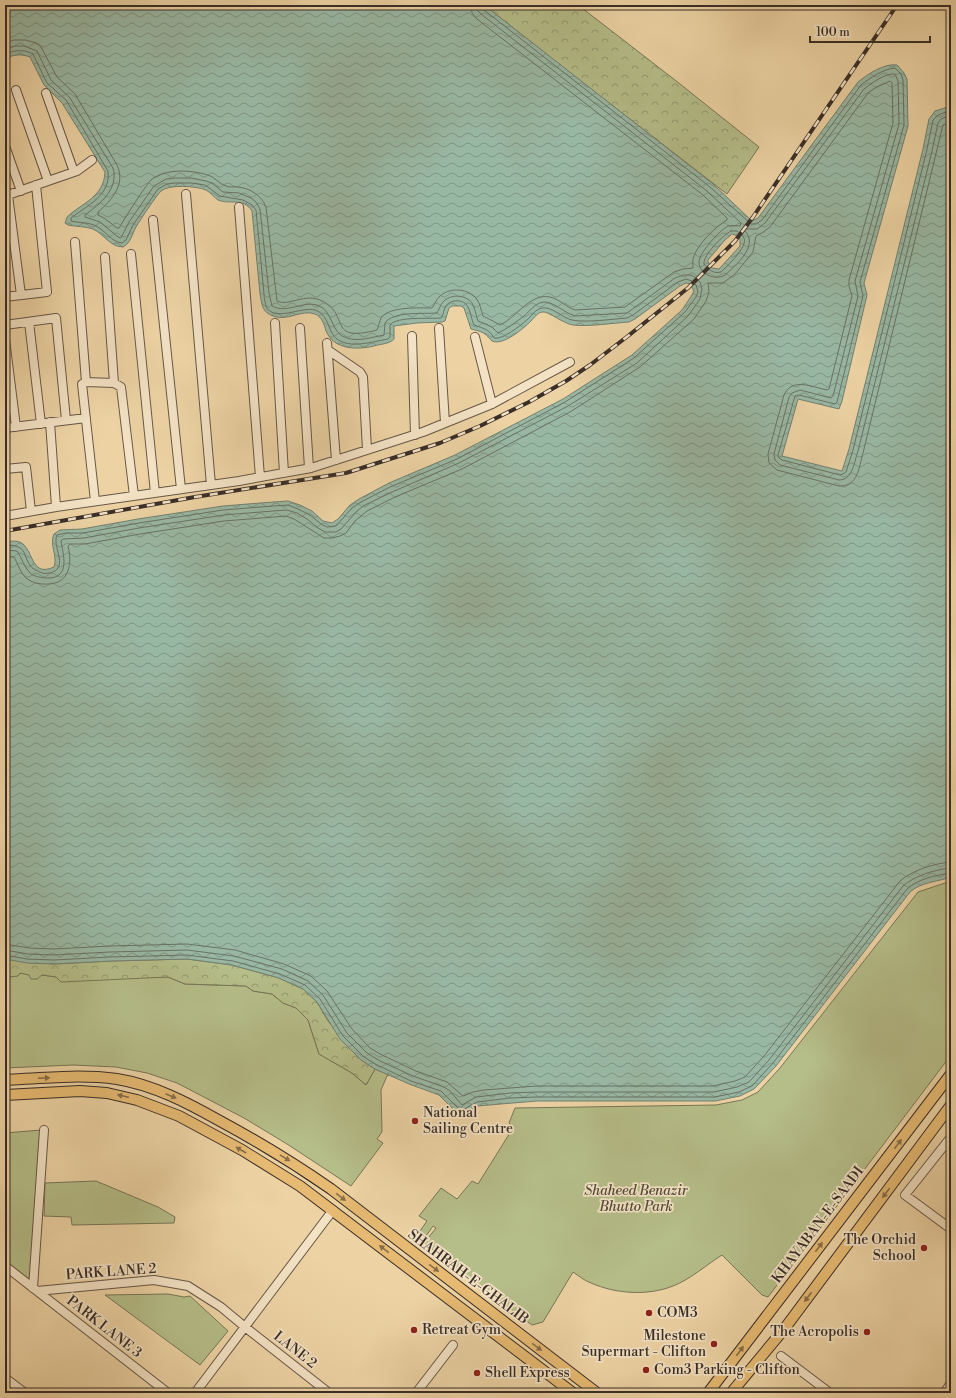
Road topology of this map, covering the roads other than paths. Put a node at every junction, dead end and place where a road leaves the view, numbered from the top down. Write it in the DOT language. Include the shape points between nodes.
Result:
graph roads {
  1 [pos="16,90"];
  2 [pos="46,93"];
  3 [pos="5,146"];
  4 [pos="92,160"];
  5 [pos="74,172"];
  6 [pos="48,181"];
  7 [pos="36,185"];
  8 [pos="21,191"];
  9 [pos="186,194"];
  10 [pos="6,195"];
  11 [pos="239,207"];
  12 [pos="154,220"];
  13 [pos="75,242"];
  14 [pos="131,254"];
  15 [pos="105,257"];
  16 [pos="21,295"];
  17 [pos="5,297"];
  18 [pos="29,322"];
  19 [pos="275,323"];
  20 [pos="5,324"];
  21 [pos="300,328"];
  22 [pos="439,328"];
  23 [pos="412,336"];
  24 [pos="474,337"];
  25 [pos="5,339"];
  26 [pos="570,362"];
  27 [pos="86,382"];
  28 [pos="114,383"];
  29 [pos="492,404"];
  30 [pos="86,418"];
  31 [pos="66,420"];
  32 [pos="50,422"];
  33 [pos="445,423"];
  34 [pos="41,424"];
  35 [pos="16,427"];
  36 [pos="5,428"];
  37 [pos="415,435"];
  38 [pos="367,450"];
  39 [pos="336,460"];
  40 [pos="309,468"];
  41 [pos="5,469"];
  42 [pos="284,473"];
  43 [pos="260,477"];
  44 [pos="211,485"];
  45 [pos="181,489"];
  46 [pos="155,493"];
  47 [pos="134,496"];
  48 [pos="95,501"];
  49 [pos="56,507"];
  50 [pos="31,511"];
  51 [pos="5,516"];
  52 [pos="951,1074"];
  53 [pos="5,1080"];
  54 [pos="5,1095"];
  55 [pos="951,1105"];
  56 [pos="44,1130"];
  57 [pos="951,1136"];
  58 [pos="308,1173"];
  59 [pos="322,1183"];
  60 [pos="298,1185"];
  61 [pos="314,1196"];
  62 [pos="333,1210"];
  63 [pos="951,1228"];
  64 [pos="5,1266"];
  65 [pos="35,1289"];
  66 [pos="245,1327"];
  67 [pos="453,1345"];
  68 [pos="781,1356"];
  69 [pos="5,1378"];
  70 [pos="951,1383"];
  71 [pos="26,1393"];
  72 [pos="168,1393"];
  73 [pos="195,1393"];
  74 [pos="329,1393"];
  75 [pos="416,1393"];
  76 [pos="573,1393"];
  77 [pos="597,1393"];
  78 [pos="708,1393"];
  79 [pos="732,1393"];
  80 [pos="830,1393"];
  81 [pos="944,1393"];
  1 -- 6 [label="street"];
  2 -- 5 [label="street"];
  3 -- 8 [label="street"];
  4 -- 5 [label="street"];
  5 -- 6 [label="street"];
  6 -- 7 [label="street"];
  7 -- 8 [label="street"];
  7 -- 16 [label="street" via="47,292"];
  8 -- 10 [label="street"];
  9 -- 44 [label="street"];
  10 -- 16 [label="street"];
  11 -- 43 [label="street"];
  12 -- 45 [label="street"];
  13 -- 27 [label="street"];
  14 -- 46 [label="street"];
  15 -- 28 [label="street"];
  16 -- 17 [label="street"];
  18 -- 20 [label="street"];
  18 -- 31 [label="street" via="56,318"];
  18 -- 34 [label="street"];
  19 -- 42 [label="street"];
  21 -- 40 [label="street"];
  22 -- 33 [label="street"];
  23 -- 37 [label="street"];
  24 -- 29 [label="street"];
  25 -- 35 [label="street"];
  26 -- 29 [label="street"];
  27 -- 28 [label="street"];
  27 -- 30 [label="street" via="82,384"];
  28 -- 47 [label="street" via="121,387"];
  29 -- 33 [label="street"];
  30 -- 31 [label="street"];
  30 -- 48 [label="street"];
  31 -- 32 [label="street"];
  32 -- 34 [label="street"];
  32 -- 49 [label="street"];
  33 -- 37 [label="street"];
  34 -- 35 [label="street"];
  35 -- 36 [label="street"];
  37 -- 38 [label="street"];
  38 -- 39 [label="street"];
  38 -- 39 [label="street" via="363,377 327,346"];
  39 -- 40 [label="street"];
  40 -- 42 [label="street"];
  41 -- 50 [label="street" via="26,467"];
  42 -- 43 [label="street"];
  43 -- 44 [label="street"];
  44 -- 45 [label="street"];
  45 -- 46 [label="street"];
  46 -- 47 [label="street"];
  47 -- 48 [label="street"];
  48 -- 49 [label="street"];
  49 -- 50 [label="street"];
  50 -- 51 [label="street"];
  78 -- 52 [label="main road, KHAYABAN-E-SAADI, one-way"];
  53 -- 58 [label="main road, one-way" via="83,1076 117,1079 147,1086 194,1106"];
  60 -- 54 [label="main road, one-way" via="242,1150 179,1116 137,1100 107,1093 80,1091"];
  55 -- 79 [label="main road, one-way" via="785,1328"];
  56 -- 65 [label="street"];
  57 -- 63 [label="street" via="905,1195"];
  58 -- 59 [label="main road, SHAHRAH-E-GHALIB"];
  58 -- 60 [label="main road" via="306,1183"];
  59 -- 61 [label="main road" via="315,1187"];
  59 -- 77 [label="main road, SHAHRAH-E-GHALIB, one-way"];
  60 -- 61 [label="main road, SHAHRAH-E-GHALIB"];
  61 -- 62 [label="main road, SHAHRAH-E-GHALIB"];
  62 -- 66 [label="street"];
  76 -- 62 [label="main road, SHAHRAH-E-GHALIB, one-way"];
  64 -- 65 [label="street, PARK LANE 3"];
  65 -- 66 [label="street, PARK LANE 2" via="161,1281 188,1286 221,1306"];
  65 -- 72 [label="street, PARK LANE 3"];
  66 -- 73 [label="street"];
  66 -- 74 [label="street, LANE 2"];
  67 -- 75 [label="street"];
  68 -- 80 [label="street"];
  69 -- 71 [label="street"];
  70 -- 81 [label="street"];
}
